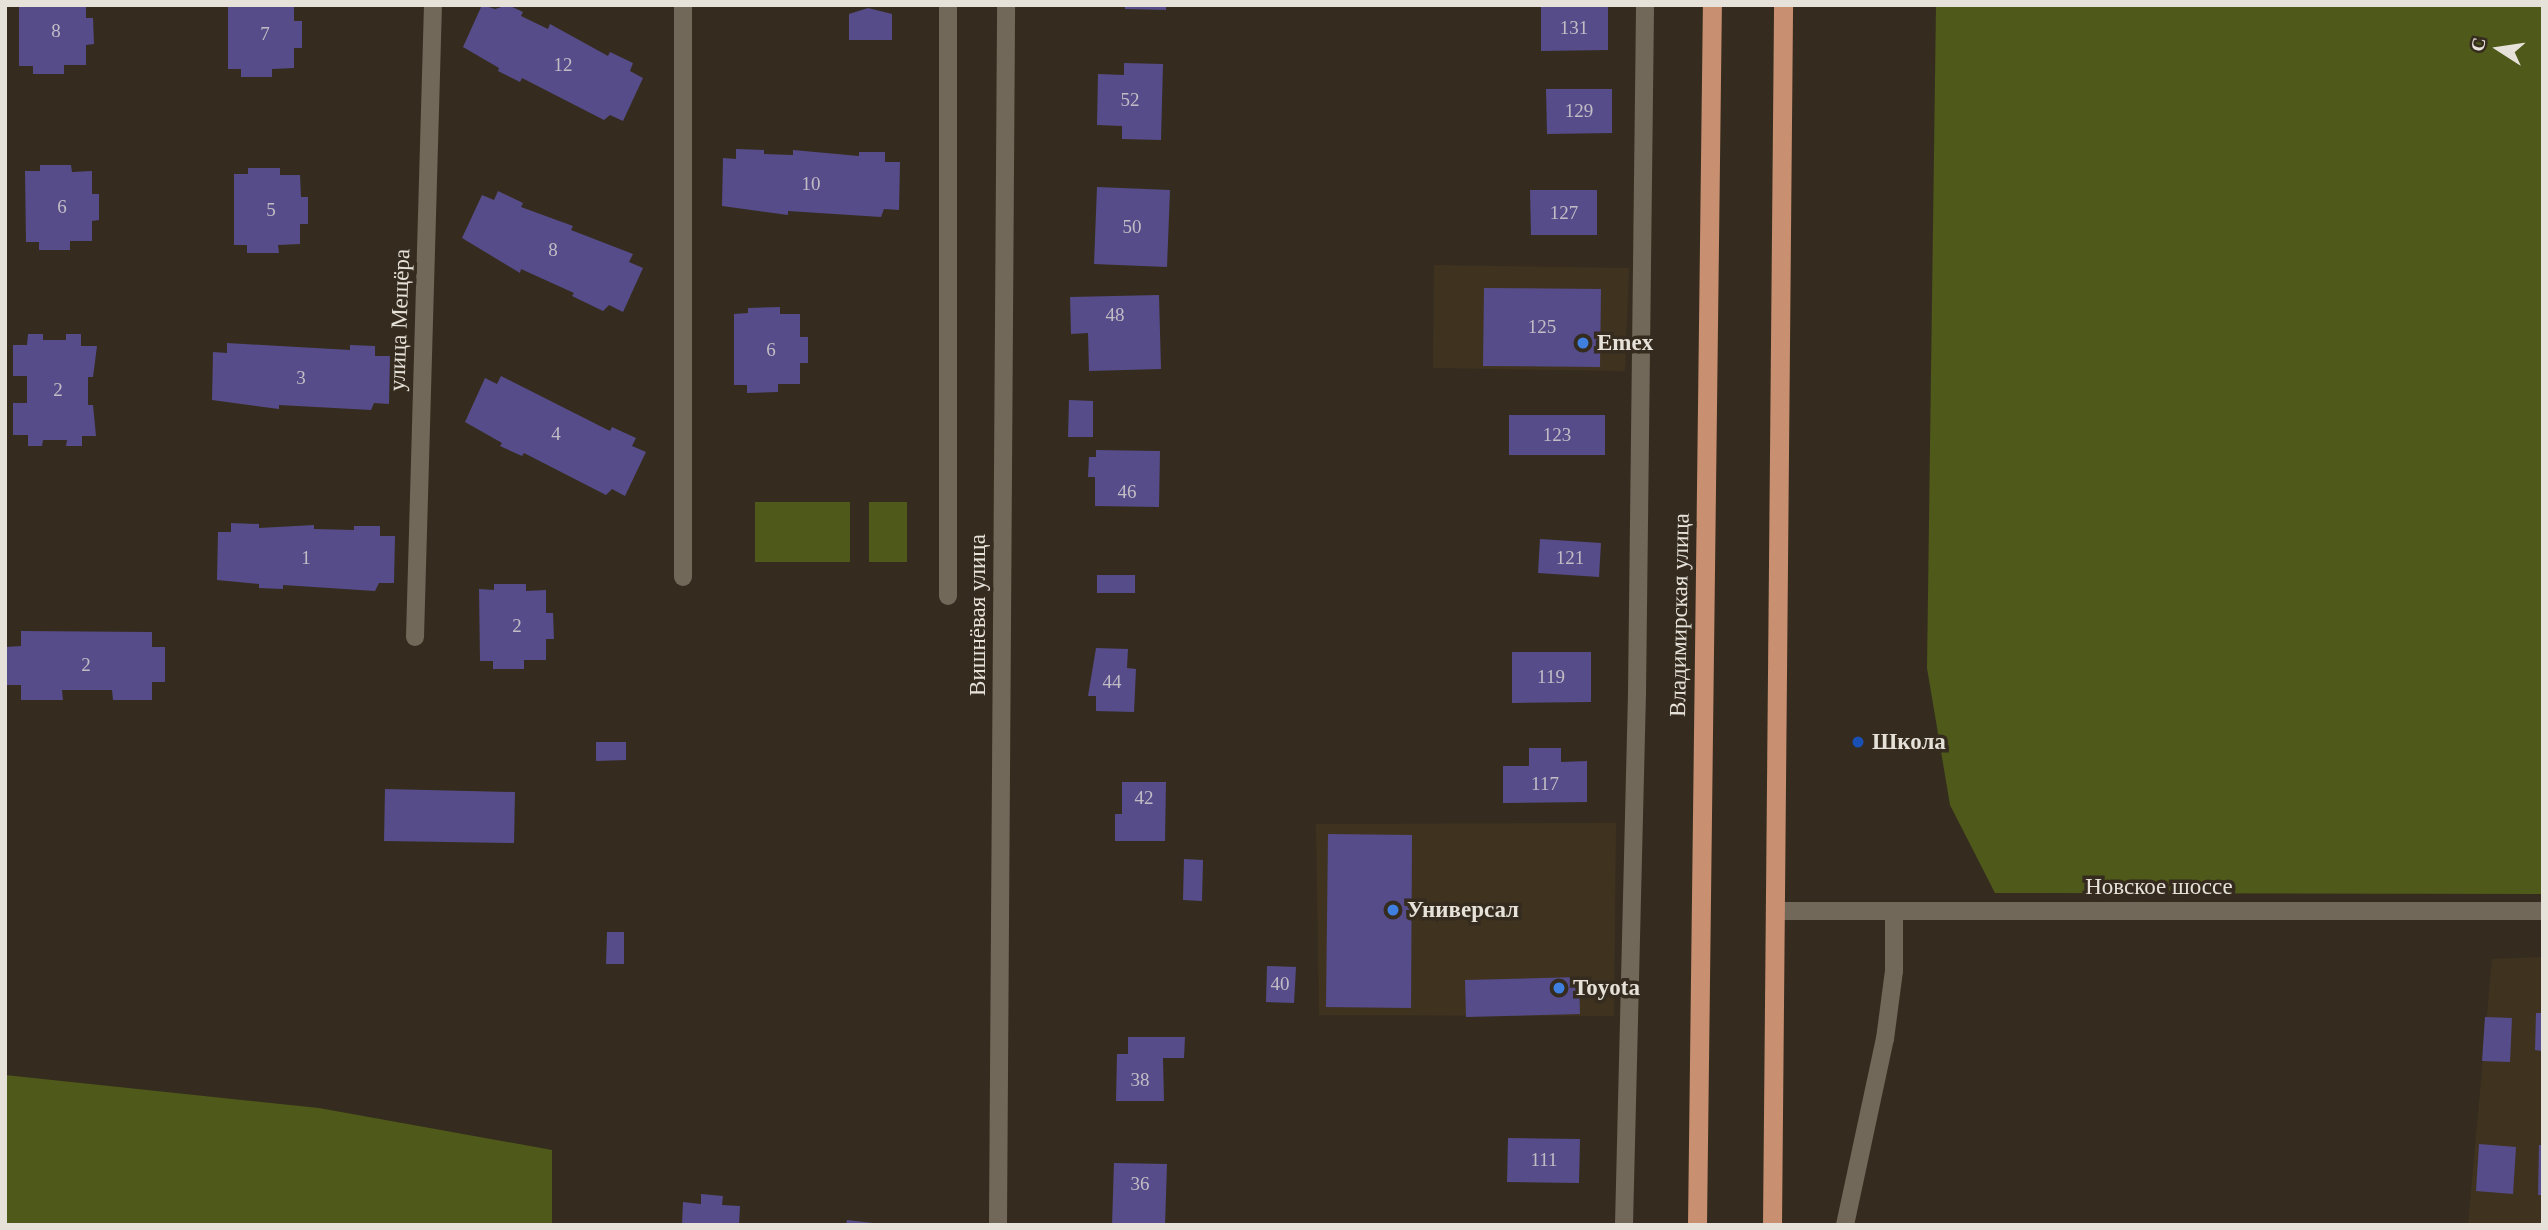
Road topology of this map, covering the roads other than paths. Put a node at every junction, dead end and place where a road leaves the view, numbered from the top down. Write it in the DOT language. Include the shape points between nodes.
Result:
graph roads {
  1 [pos="433,5"];
  2 [pos="683,5"];
  3 [pos="948,5"];
  4 [pos="1006,5"];
  5 [pos="1645,5"];
  6 [pos="1712,5"];
  7 [pos="1783,5"];
  8 [pos="682,577"];
  9 [pos="948,596"];
  10 [pos="415,637"];
  11 [pos="1775,911"];
  12 [pos="1894,911"];
  13 [pos="2543,911"];
  14 [pos="998,1225"];
  15 [pos="1624,1225"];
  16 [pos="1697,1225"];
  17 [pos="1772,1225"];
  18 [pos="1845,1225"];
  1 -- 10 [label="street, улица Мещёра"];
  2 -- 8 [label="street"];
  3 -- 9 [label="street"];
  4 -- 14 [label="street, Вишнёвая улица"];
  5 -- 15 [label="street" via="1637,693"];
  6 -- 16 [label="highway, Владимирская улица"];
  7 -- 11 [label="highway"];
  11 -- 12 [label="street, Новское шоссе"];
  11 -- 17 [label="highway"];
  12 -- 13 [label="street, Новское шоссе"];
  12 -- 18 [label="street" via="1894,971 1885,1040"];
}
